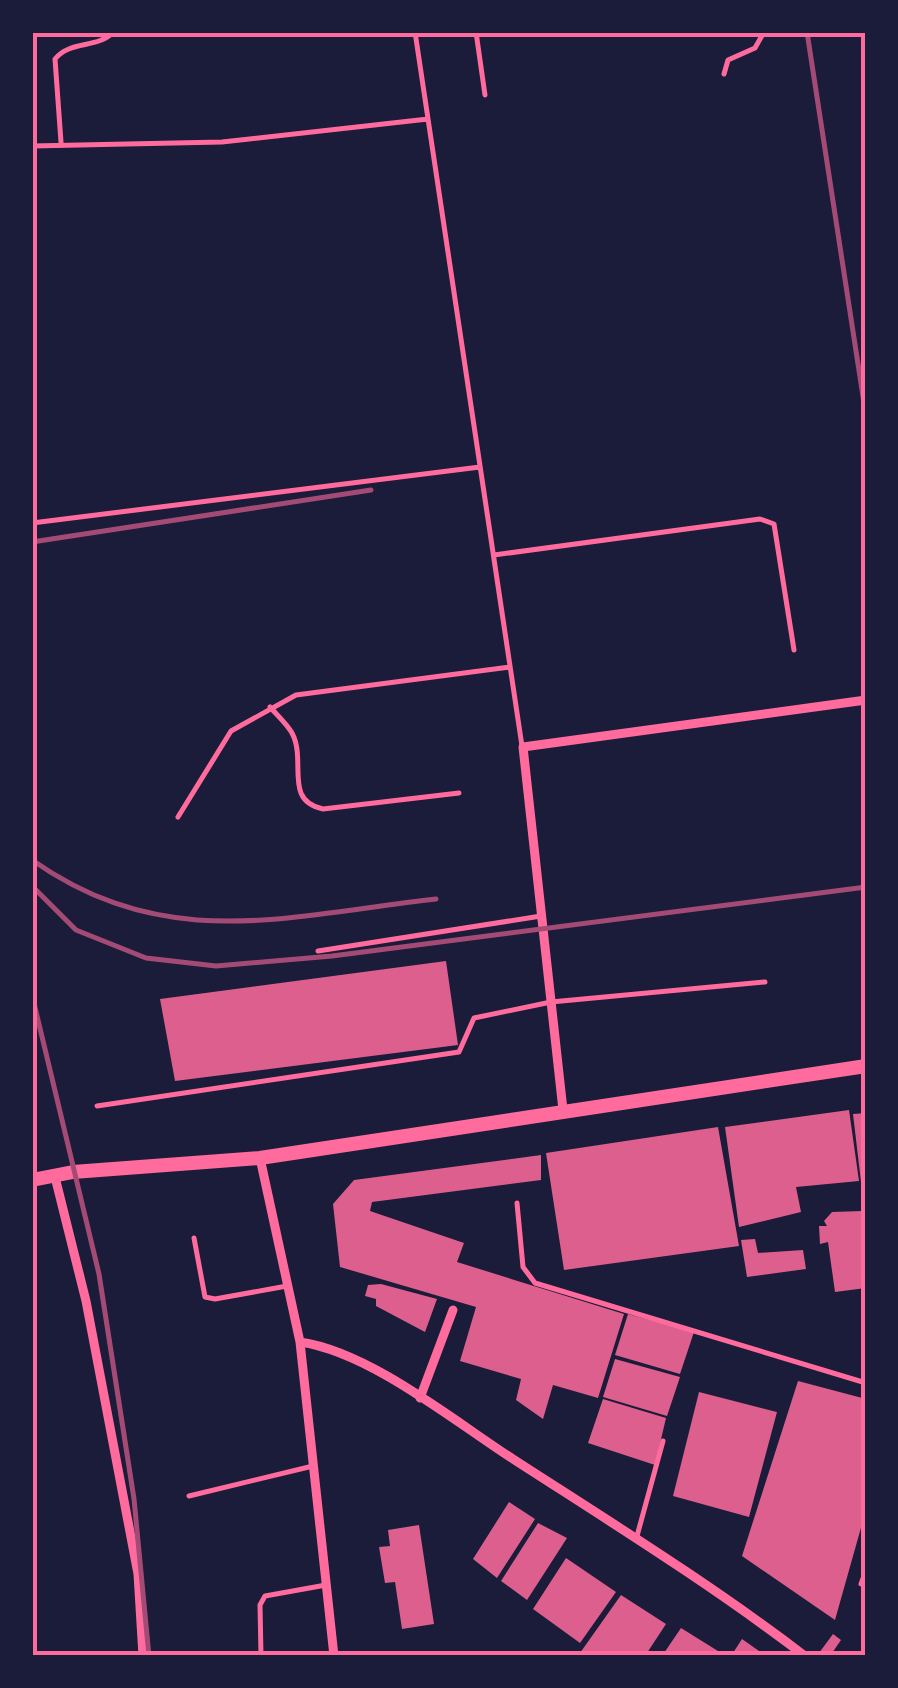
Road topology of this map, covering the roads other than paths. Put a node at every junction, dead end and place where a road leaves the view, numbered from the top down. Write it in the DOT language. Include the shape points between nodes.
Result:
graph roads {
  1 [pos="113,32"];
  2 [pos="415,32"];
  3 [pos="476,32"];
  4 [pos="764,32"];
  5 [pos="724,74"];
  6 [pos="484,95"];
  7 [pos="428,119"];
  8 [pos="61,142"];
  9 [pos="32,146"];
  10 [pos="480,467"];
  11 [pos="32,523"];
  12 [pos="494,555"];
  13 [pos="794,650"];
  14 [pos="510,667"];
  15 [pos="866,700"];
  16 [pos="270,707"];
  17 [pos="522,747"];
  18 [pos="459,793"];
  19 [pos="178,818"];
  20 [pos="541,916"];
  21 [pos="318,951"];
  22 [pos="765,982"];
  23 [pos="551,1002"];
  24 [pos="866,1066"];
  25 [pos="96,1106"];
  26 [pos="563,1110"];
  27 [pos="260,1158"];
  28 [pos="54,1177"];
  29 [pos="32,1180"];
  30 [pos="518,1203"];
  31 [pos="194,1238"];
  32 [pos="287,1286"];
  33 [pos="453,1310"];
  34 [pos="300,1342"];
  35 [pos="866,1383"];
  36 [pos="420,1398"];
  37 [pos="663,1440"];
  38 [pos="313,1466"];
  39 [pos="189,1496"];
  40 [pos="636,1539"];
  41 [pos="866,1570"];
  42 [pos="861,1584"];
  43 [pos="329,1585"];
  44 [pos="143,1656"];
  45 [pos="261,1656"];
  46 [pos="334,1656"];
  47 [pos="806,1656"];
  1 -- 8 [label="lane" via="55,59"];
  2 -- 7 [label="lane"];
  3 -- 6 [label="lane"];
  4 -- 5 [label="lane" via="754,48 728,60"];
  7 -- 8 [label="lane" via="222,142"];
  7 -- 10 [label="lane"];
  8 -- 9 [label="lane"];
  10 -- 11 [label="lane"];
  10 -- 12 [label="lane"];
  12 -- 13 [label="lane" via="760,519 774,524"];
  12 -- 14 [label="lane"];
  14 -- 16 [label="lane" via="296,695"];
  14 -- 17 [label="lane"];
  15 -- 17 [label="street"];
  16 -- 18 [label="lane" via="293,734 300,797 308,806"];
  16 -- 19 [label="lane" via="230,731"];
  17 -- 20 [label="street"];
  20 -- 21 [label="lane"];
  20 -- 23 [label="street"];
  22 -- 23 [label="lane"];
  23 -- 25 [label="lane" via="474,1018 459,1052"];
  23 -- 26 [label="street"];
  24 -- 26 [label="main road"];
  26 -- 27 [label="main road"];
  27 -- 28 [label="main road"];
  27 -- 32 [label="street"];
  28 -- 29 [label="main road"];
  28 -- 44 [label="street" via="86,1301 138,1574"];
  30 -- 35 [label="lane" via="523,1267 535,1283"];
  31 -- 32 [label="lane" via="205,1297"];
  32 -- 34 [label="street"];
  33 -- 36 [label="street"];
  34 -- 36 [label="street"];
  34 -- 38 [label="street"];
  36 -- 40 [label="street"];
  37 -- 40 [label="lane"];
  38 -- 39 [label="lane"];
  38 -- 43 [label="street"];
  40 -- 47 [label="street"];
  41 -- 42 [label="lane"];
  43 -- 45 [label="lane" via="265,1596"];
  43 -- 46 [label="street"];
}
